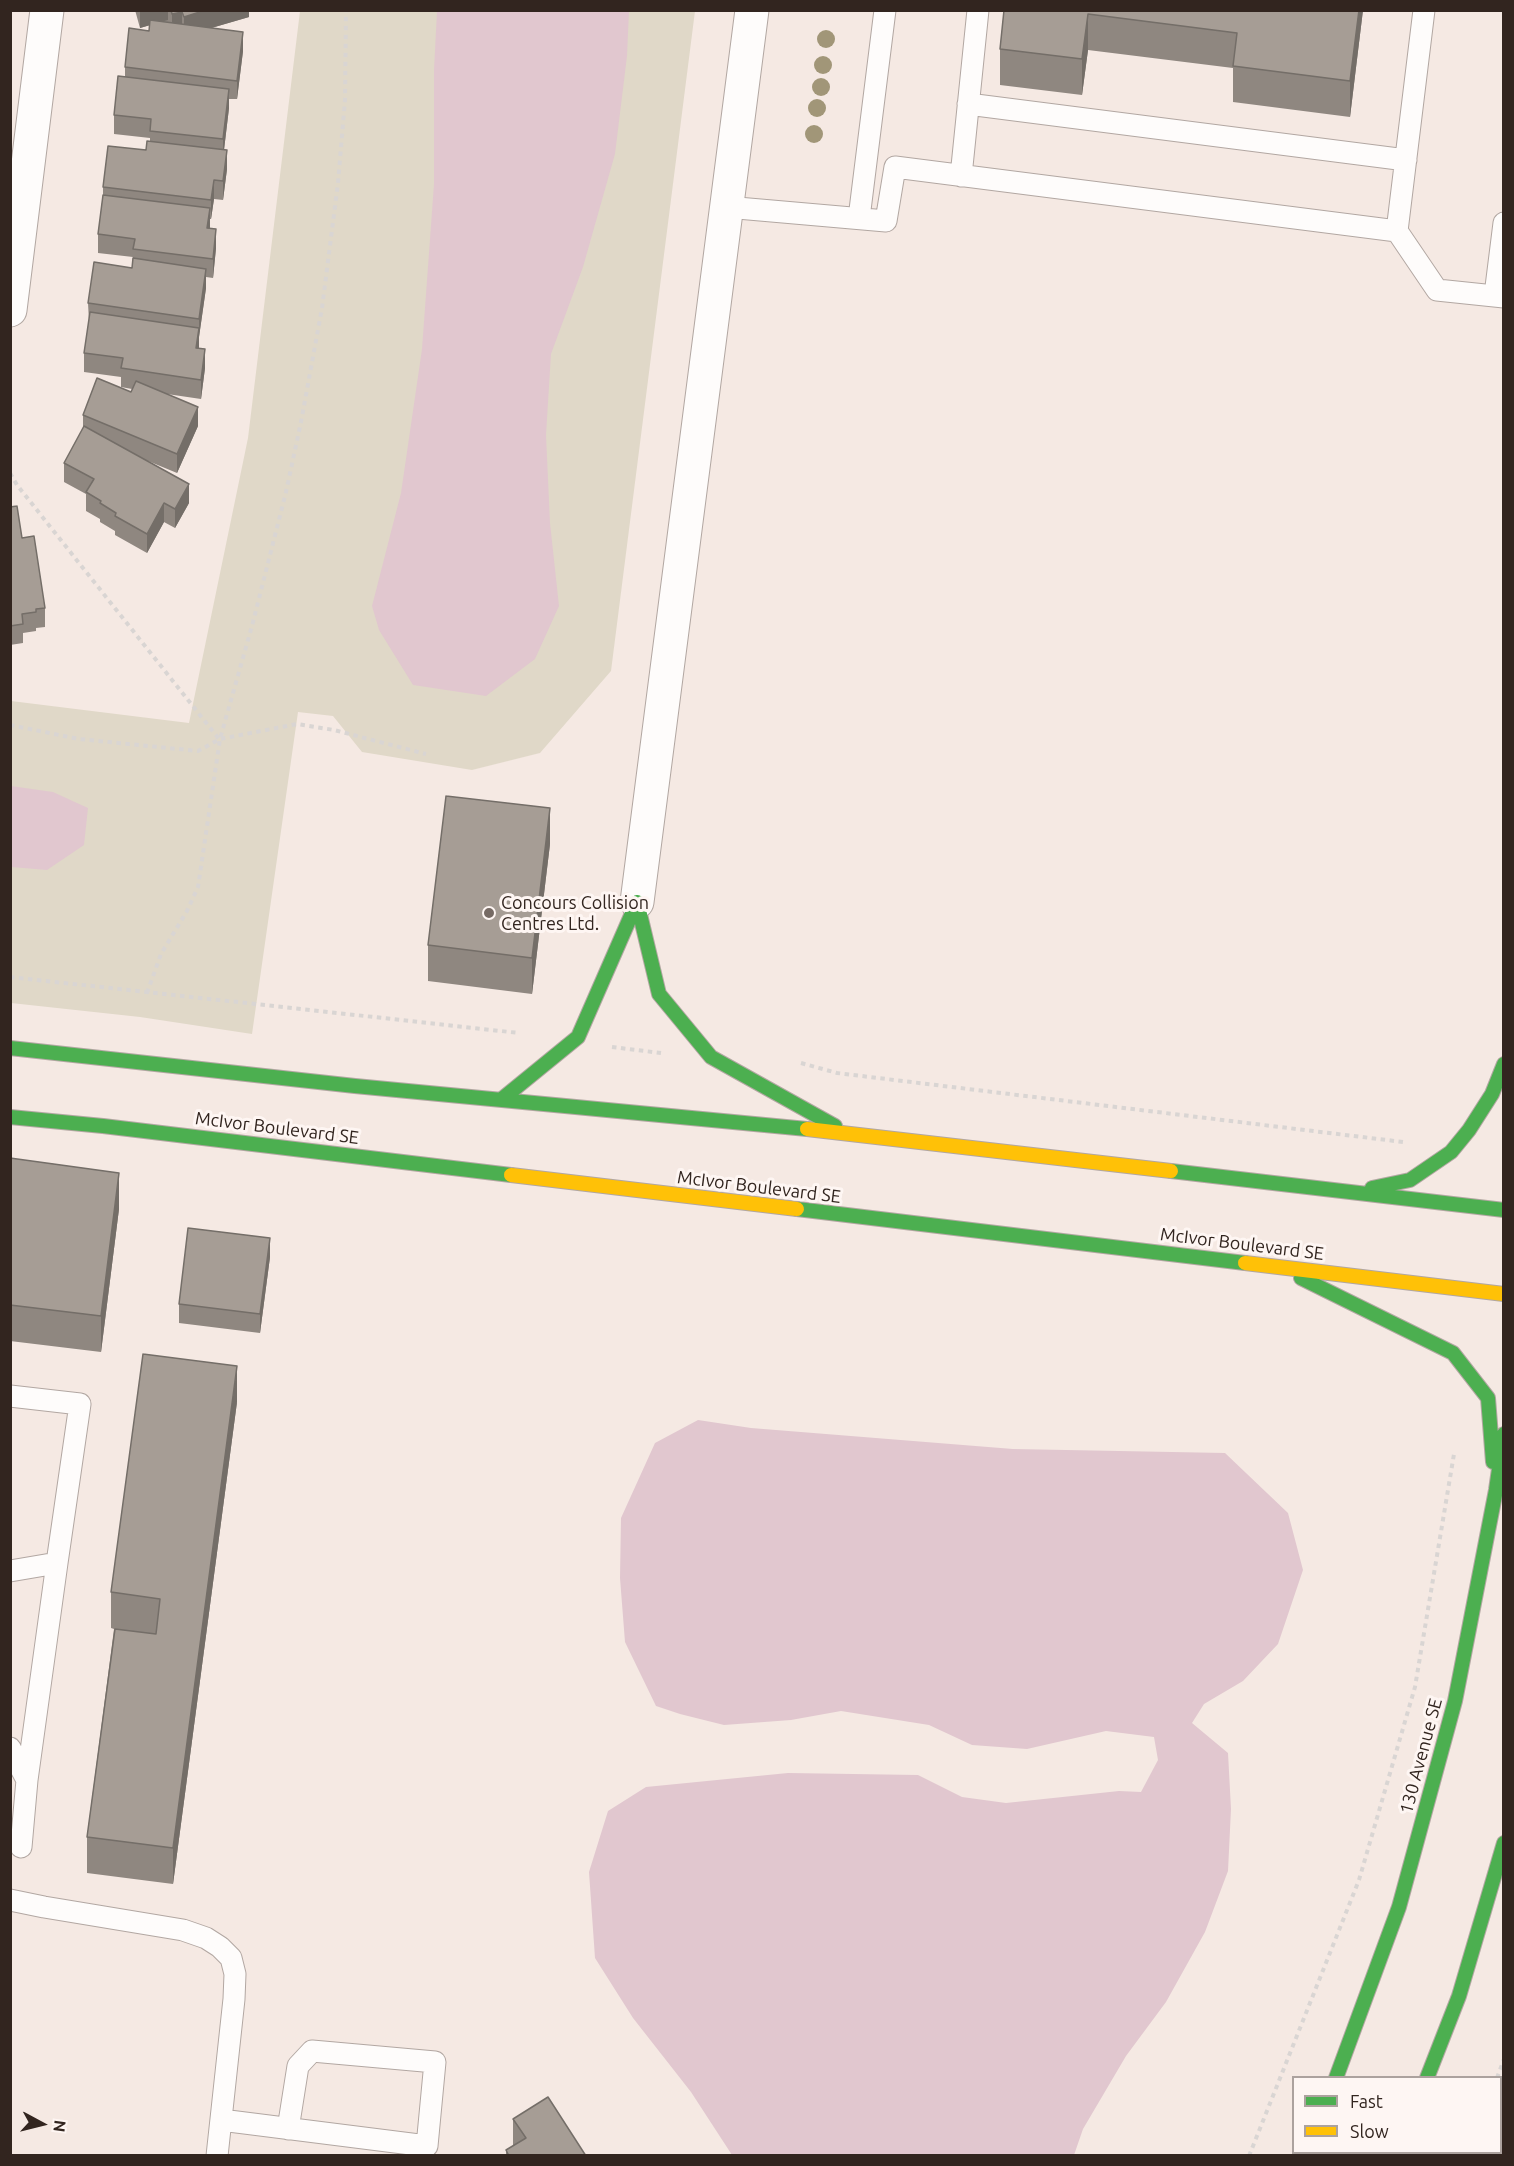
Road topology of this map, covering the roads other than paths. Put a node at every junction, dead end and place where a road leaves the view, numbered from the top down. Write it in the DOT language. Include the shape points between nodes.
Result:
graph roads {
  1 [pos="47,10"];
  2 [pos="752,10"];
  3 [pos="885,10"];
  4 [pos="978,10"];
  5 [pos="1424,10"];
  6 [pos="968,105"];
  7 [pos="1406,160"];
  8 [pos="961,176"];
  9 [pos="726,207"];
  10 [pos="859,218"];
  11 [pos="1503,223"];
  12 [pos="1397,231"];
  13 [pos="1499,296"];
  14 [pos="10,310"];
  15 [pos="637,902"];
  16 [pos="10,1048"];
  17 [pos="1503,1064"];
  18 [pos="502,1099"];
  19 [pos="10,1117"];
  20 [pos="847,1133"];
  21 [pos="1350,1193"];
  22 [pos="1503,1210"];
  23 [pos="1278,1267"];
  24 [pos="1503,1294"];
  25 [pos="10,1396"];
  26 [pos="1503,1434"];
  27 [pos="1496,1490"];
  28 [pos="57,1563"];
  29 [pos="10,1571"];
  30 [pos="10,1748"];
  31 [pos="27,1780"];
  32 [pos="1503,1843"];
  33 [pos="21,1847"];
  34 [pos="10,1900"];
  35 [pos="1337,2076"];
  36 [pos="1428,2076"];
  37 [pos="221,2120"];
  38 [pos="288,2129"];
  39 [pos="217,2156"];
  1 -- 14 [label="street"];
  2 -- 9 [label="street"];
  3 -- 10 [label="lane"];
  4 -- 6 [label="lane"];
  5 -- 7 [label="lane"];
  6 -- 7 [label="lane"];
  6 -- 8 [label="lane"];
  7 -- 12 [label="lane"];
  8 -- 10 [label="lane" via="895,168 886,221"];
  8 -- 12 [label="lane"];
  9 -- 10 [label="lane"];
  9 -- 15 [label="street"];
  11 -- 13 [label="lane"];
  12 -- 13 [label="lane" via="1437,290"];
  15 -- 18 [label="main road" via="578,1036"];
  15 -- 20 [label="main road" via="659,994 711,1057"];
  16 -- 18 [label="main road"];
  17 -- 21 [label="main road" via="1492,1094 1451,1152 1410,1180"];
  18 -- 20 [label="main road"];
  19 -- 23 [label="main road, McIvor Boulevard SE"];
  20 -- 21 [label="main road"];
  21 -- 22 [label="main road"];
  23 -- 24 [label="main road, McIvor Boulevard SE"];
  23 -- 27 [label="main road" via="1453,1353 1488,1398"];
  25 -- 28 [label="lane" via="80,1404"];
  26 -- 27 [label="main road, 130 Avenue SE"];
  27 -- 35 [label="main road, 130 Avenue SE" via="1455,1701 1402,1896"];
  28 -- 29 [label="lane"];
  28 -- 31 [label="lane"];
  30 -- 31 [label="lane"];
  31 -- 33 [label="lane"];
  32 -- 36 [label="main road" via="1459,1996"];
  34 -- 37 [label="lane" via="183,1930 206,1938 231,1958 236,1974"];
  37 -- 38 [label="lane"];
  37 -- 39 [label="lane"];
  38 -- 38 [label="lane" via="427,2146 435,2061 312,2051 298,2066"];
}
